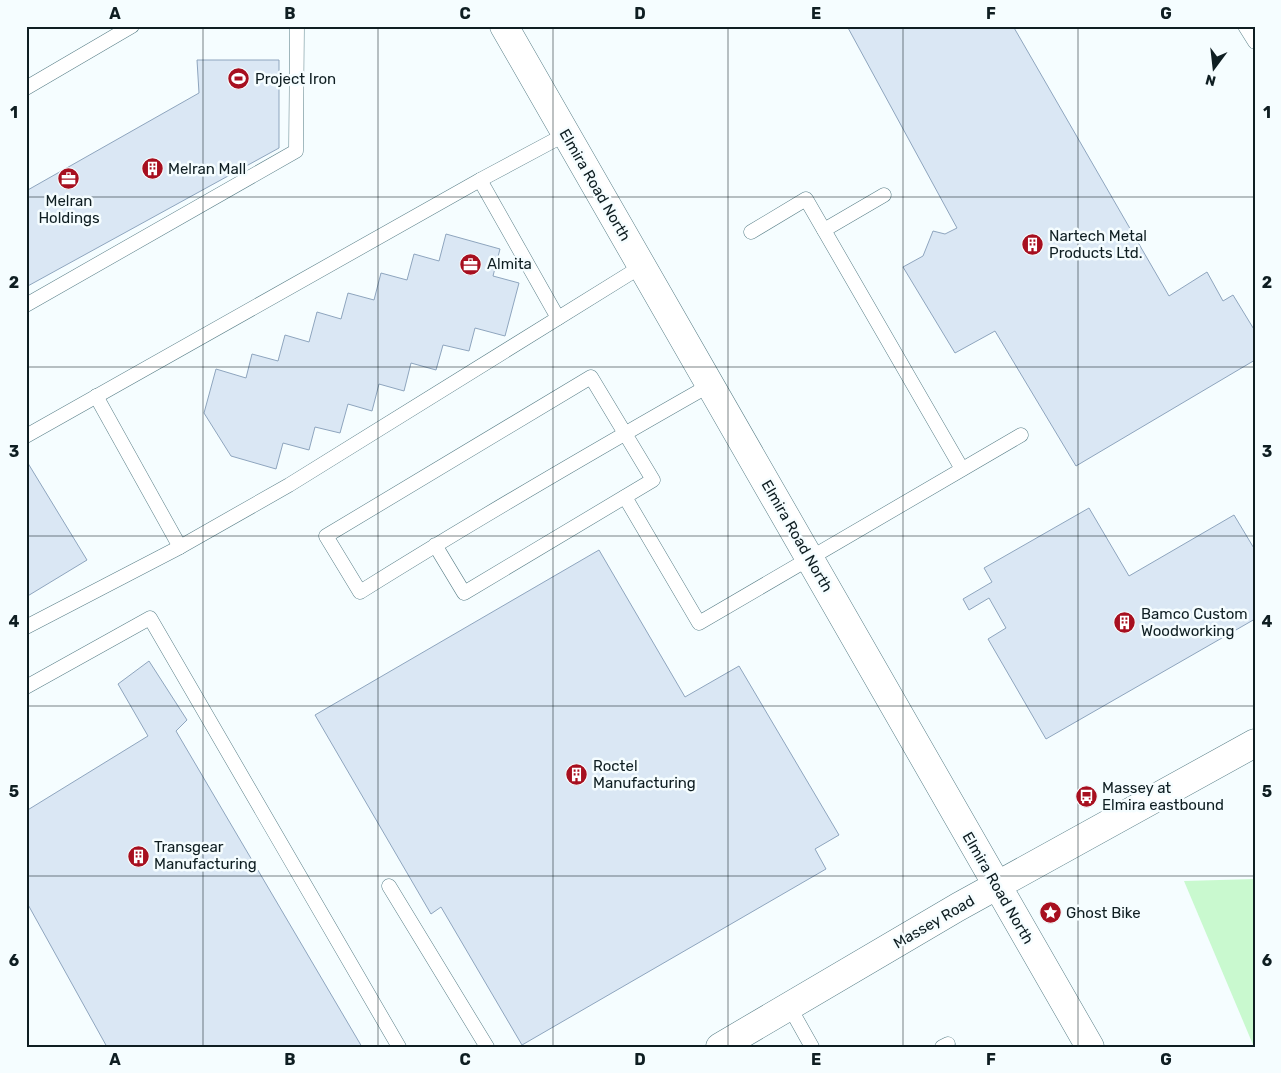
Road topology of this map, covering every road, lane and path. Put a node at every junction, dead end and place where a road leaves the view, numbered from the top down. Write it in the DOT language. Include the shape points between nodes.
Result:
graph roads {
  1 [pos="132,26"];
  2 [pos="297,26"];
  3 [pos="504,26"];
  4 [pos="1245,26"];
  5 [pos="1255,42"];
  6 [pos="26,88"];
  7 [pos="566,134"];
  8 [pos="480,180"];
  9 [pos="884,195"];
  10 [pos="824,230"];
  11 [pos="751,232"];
  12 [pos="642,266"];
  13 [pos="26,305"];
  14 [pos="558,318"];
  15 [pos="710,384"];
  16 [pos="96,396"];
  17 [pos="626,433"];
  18 [pos="1021,435"];
  19 [pos="26,436"];
  20 [pos="962,469"];
  21 [pos="625,497"];
  22 [pos="435,545"];
  23 [pos="180,546"];
  24 [pos="810,558"];
  25 [pos="26,627"];
  26 [pos="26,687"];
  27 [pos="1255,743"];
  28 [pos="389,886"];
  29 [pos="997,886"];
  30 [pos="789,1006"];
  31 [pos="399,1047"];
  32 [pos="487,1047"];
  33 [pos="720,1047"];
  34 [pos="812,1047"];
  35 [pos="1090,1047"];
  1 -- 6 [label="lane"];
  2 -- 13 [label="lane" via="296,151"];
  3 -- 7 [label="main road, Elmira Road North"];
  4 -- 5 [label="lane"];
  7 -- 8 [label="lane"];
  7 -- 12 [label="main road, Elmira Road North"];
  8 -- 14 [label="lane"];
  8 -- 16 [label="lane"];
  9 -- 10 [label="lane"];
  10 -- 11 [label="lane" via="806,199"];
  10 -- 20 [label="lane"];
  12 -- 14 [label="lane"];
  12 -- 15 [label="main road, Elmira Road North"];
  14 -- 23 [label="lane" via="289,485"];
  15 -- 17 [label="lane"];
  15 -- 24 [label="main road, Elmira Road North"];
  16 -- 19 [label="lane"];
  16 -- 23 [label="lane"];
  17 -- 21 [label="lane" via="653,480"];
  17 -- 22 [label="lane"];
  17 -- 22 [label="lane" via="591,378 326,536 360,592"];
  18 -- 20 [label="lane"];
  20 -- 24 [label="lane"];
  21 -- 22 [label="lane" via="464,593"];
  21 -- 24 [label="lane" via="699,623"];
  23 -- 25 [label="lane"];
  24 -- 29 [label="main road, Elmira Road North"];
  26 -- 31 [label="lane" via="150,618"];
  27 -- 29 [label="main road, Massey Road"];
  28 -- 32 [label="lane"];
  29 -- 30 [label="main road, Massey Road"];
  29 -- 35 [label="main road, Elmira Road North"];
  30 -- 33 [label="main road, Massey Road"];
  30 -- 34 [label="lane"];
}
